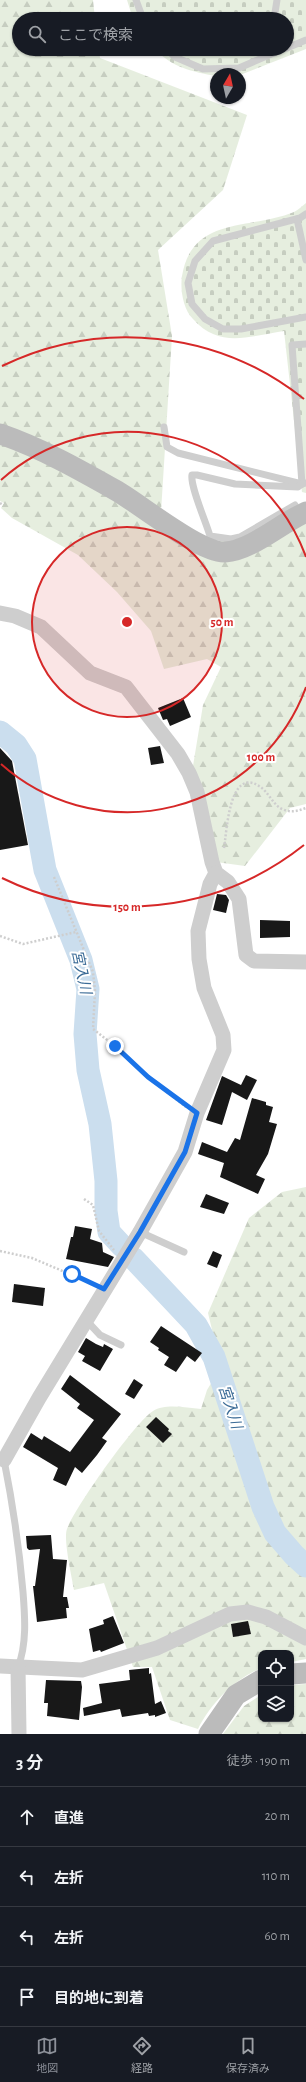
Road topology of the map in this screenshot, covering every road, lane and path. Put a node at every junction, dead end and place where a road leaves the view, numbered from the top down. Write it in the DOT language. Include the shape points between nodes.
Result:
graph roads {
  1 [pos="136,0"];
  2 [pos="277,0"];
  3 [pos="140,12"];
  4 [pos="275,12"];
  5 [pos="306,40"];
  6 [pos="294,45"];
  7 [pos="174,56"];
  8 [pos="262,56"];
  9 [pos="306,214"];
  10 [pos="297,219"];
  11 [pos="306,260"];
  12 [pos="306,317"];
  13 [pos="306,344"];
  14 [pos="164,427"];
  15 [pos="0,434"];
  16 [pos="304,484"];
  17 [pos="300,508"];
  18 [pos="0,613"];
  19 [pos="306,808"];
  20 [pos="224,849"];
  21 [pos="216,873"];
  22 [pos="54,876"];
  23 [pos="76,932"];
  24 [pos="0,936"];
  25 [pos="306,962"];
  26 [pos="197,1113"];
  27 [pos="84,1198"];
  28 [pos="140,1232"];
  29 [pos="0,1251"];
  30 [pos="184,1252"];
  31 [pos="124,1258"];
  32 [pos="104,1289"];
  33 [pos="86,1320"];
  34 [pos="121,1345"];
  35 [pos="2,1455"];
  36 [pos="306,1638"];
  37 [pos="0,1666"];
  38 [pos="18,1667"];
  39 [pos="306,1673"];
  40 [pos="294,1674"];
  41 [pos="258,1682"];
  42 [pos="19,1734"];
  43 [pos="209,1734"];
  1 -- 3 [label="lane"];
  2 -- 4 [label="lane"];
  5 -- 6 [label="lane"];
  7 -- 8 [label="lane" via="203,69 240,68"];
  9 -- 10 [label="lane"];
  10 -- 11 [label="lane"];
  10 -- 12 [label="lane" via="213,241 195,261 188,283 192,304 205,319 223,329 241,329"];
  13 -- 16 [label="lane" via="292,345"];
  14 -- 16 [label="lane" via="167,447 178,453"];
  15 -- 17 [label="street" via="30,444 119,492 206,548 224,552 241,549"];
  16 -- 17 [label="lane" via="298,487 235,484 197,475 192,476 190,483 196,492 210,536 231,539 240,537"];
  18 -- 21 [label="street" via="15,616 41,627 90,673 126,687 178,754 189,773 197,792"];
  19 -- 20 [label="path" via="292,812 281,809 259,786 250,782 241,784 234,792"];
  21 -- 25 [label="street" via="228,882 239,899 246,955 254,961"];
  21 -- 26 [label="street" via="210,884 198,931 199,958 204,988 223,1035 224,1050"];
  22 -- 23 [label="path"];
  23 -- 24 [label="path" via="23,944"];
  23 -- 26 [label="path" via="93,972 93,1029 148,1077"];
  26 -- 28 [label="street" via="185,1152"];
  27 -- 31 [label="path" via="93,1205 97,1224 104,1239"];
  28 -- 30 [label="lane"];
  28 -- 31 [label="street"];
  29 -- 32 [label="path" via="32,1258"];
  31 -- 32 [label="street"];
  32 -- 33 [label="street"];
  33 -- 34 [label="lane" via="100,1335"];
  33 -- 35 [label="street"];
  35 -- 38 [label="lane" via="19,1541 24,1613 23,1654"];
  36 -- 38 [label="street" via="266,1617 248,1612 230,1614 157,1648 82,1670"];
  37 -- 38 [label="street"];
  38 -- 42 [label="street"];
  39 -- 40 [label="street"];
  41 -- 43 [label="street" via="236,1695"];
}
